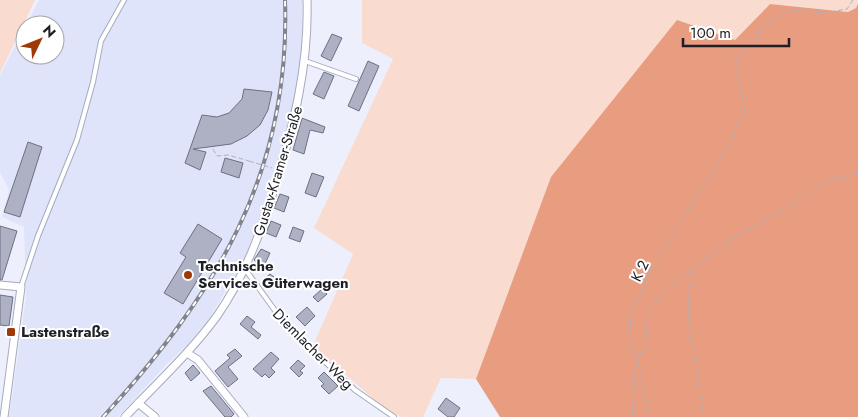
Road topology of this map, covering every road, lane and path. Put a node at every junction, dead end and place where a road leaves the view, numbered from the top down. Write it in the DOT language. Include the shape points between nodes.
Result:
graph roads {
  1 [pos="124,0"];
  2 [pos="306,0"];
  3 [pos="853,0"];
  4 [pos="306,61"];
  5 [pos="356,80"];
  6 [pos="213,148"];
  7 [pos="272,168"];
  8 [pos="858,174"];
  9 [pos="694,268"];
  10 [pos="245,269"];
  11 [pos="0,285"];
  12 [pos="22,286"];
  13 [pos="187,353"];
  14 [pos="636,354"];
  15 [pos="138,403"];
  16 [pos="4,417"];
  17 [pos="125,417"];
  18 [pos="155,417"];
  19 [pos="244,417"];
  20 [pos="394,417"];
  21 [pos="632,417"];
  22 [pos="650,417"];
  23 [pos="704,417"];
  1 -- 12 [label="lane" via="102,42 77,140 38,236"];
  2 -- 4 [label="street, Gustav-Kramer-Straße"];
  3 -- 14 [label="path, K 2" via="846,9 825,12 791,10 760,27 756,42 735,62 745,110 728,146 652,267 630,316 632,347"];
  4 -- 5 [label="lane"];
  4 -- 10 [label="street, Gustav-Kramer-Straße" via="292,133 264,222"];
  6 -- 7 [label="path, bridge" via="217,156 228,155"];
  8 -- 9 [label="path, K 2" via="831,179 805,198 733,238"];
  9 -- 14 [label="path, K 2" via="667,289 648,310 645,351"];
  9 -- 23 [label="path" via="688,296 689,327"];
  10 -- 13 [label="street, Gustav-Kramer-Straße" via="217,316"];
  10 -- 20 [label="lane, Diemlacher Weg" via="284,323 355,390"];
  11 -- 12 [label="street"];
  12 -- 16 [label="street"];
  13 -- 15 [label="street, Gustav-Kramer-Straße"];
  13 -- 19 [label="street" via="198,360"];
  14 -- 21 [label="path"];
  14 -- 22 [label="path"];
  15 -- 17 [label="street, Gustav-Kramer-Straße"];
  15 -- 18 [label="street"];
}
